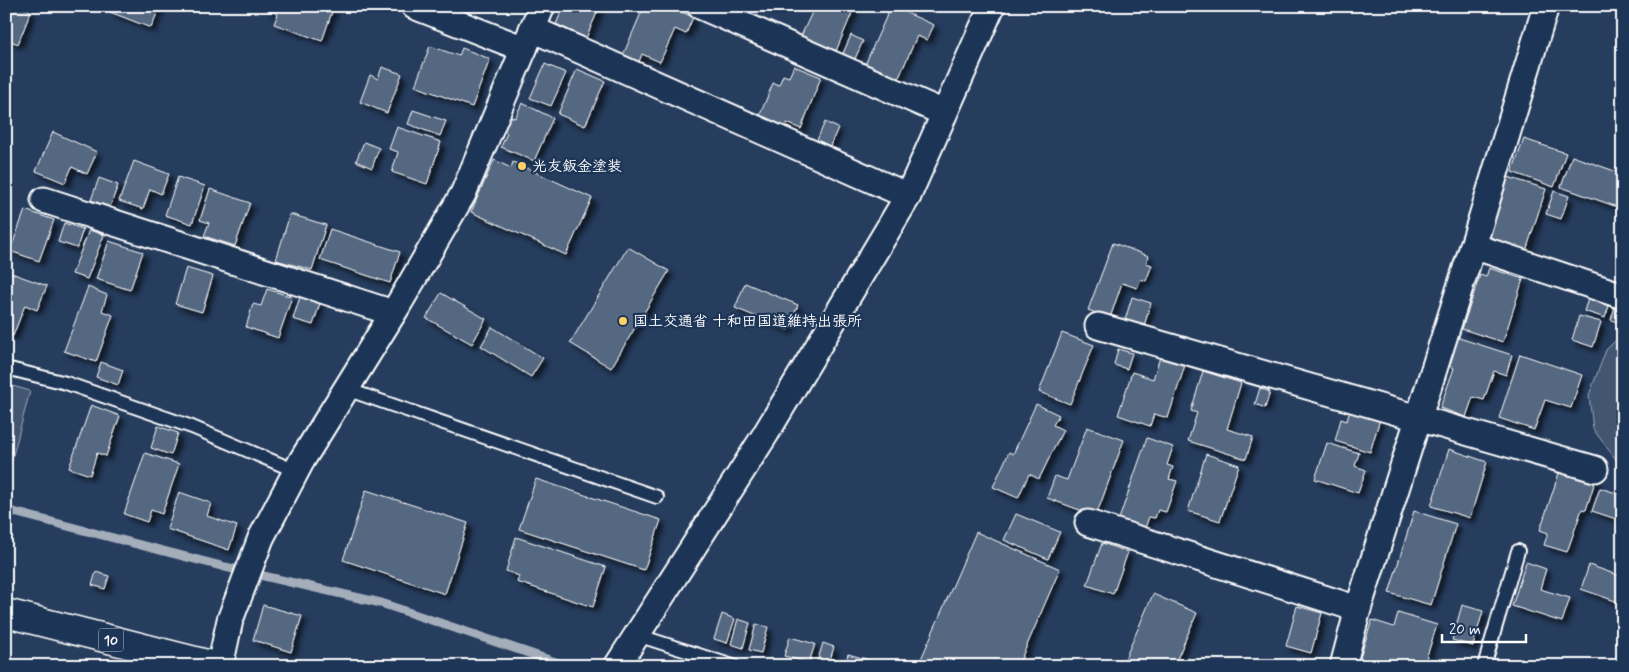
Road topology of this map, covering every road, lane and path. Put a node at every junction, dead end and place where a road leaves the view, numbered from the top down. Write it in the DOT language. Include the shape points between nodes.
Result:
graph roads {
  1 [pos="414,6"];
  2 [pos="542,6"];
  3 [pos="700,6"];
  4 [pos="992,6"];
  5 [pos="1546,6"];
  6 [pos="528,39"];
  7 [pos="944,113"];
  8 [pos="908,196"];
  9 [pos="44,200"];
  10 [pos="1473,246"];
  11 [pos="1623,296"];
  12 [pos="393,313"];
  13 [pos="1098,326"];
  14 [pos="6,368"];
  15 [pos="346,389"];
  16 [pos="1419,418"];
  17 [pos="1595,469"];
  18 [pos="296,471"];
  19 [pos="657,497"];
  20 [pos="1088,523"];
  21 [pos="1518,551"];
  22 [pos="1358,609"];
  23 [pos="6,613"];
  24 [pos="637,635"];
  25 [pos="215,666"];
  26 [pos="220,666"];
  27 [pos="617,666"];
  28 [pos="733,666"];
  29 [pos="1343,666"];
  30 [pos="1484,666"];
  1 -- 6 [label="street"];
  2 -- 6 [label="street"];
  3 -- 7 [label="street"];
  4 -- 7 [label="street"];
  5 -- 10 [label="street"];
  6 -- 8 [label="street"];
  6 -- 12 [label="street" via="463,194"];
  7 -- 8 [label="street"];
  8 -- 24 [label="street" via="765,435"];
  9 -- 12 [label="street"];
  10 -- 11 [label="street"];
  10 -- 16 [label="street"];
  12 -- 15 [label="street"];
  13 -- 16 [label="street"];
  14 -- 18 [label="lane" via="66,383 192,427"];
  15 -- 18 [label="street"];
  15 -- 19 [label="lane"];
  16 -- 17 [label="street"];
  16 -- 22 [label="street"];
  18 -- 26 [label="street" via="261,538 230,620"];
  20 -- 22 [label="street"];
  21 -- 30 [label="lane"];
  22 -- 29 [label="street"];
  23 -- 25 [label="main road, 10"];
  24 -- 27 [label="street"];
  24 -- 28 [label="lane"];
}
